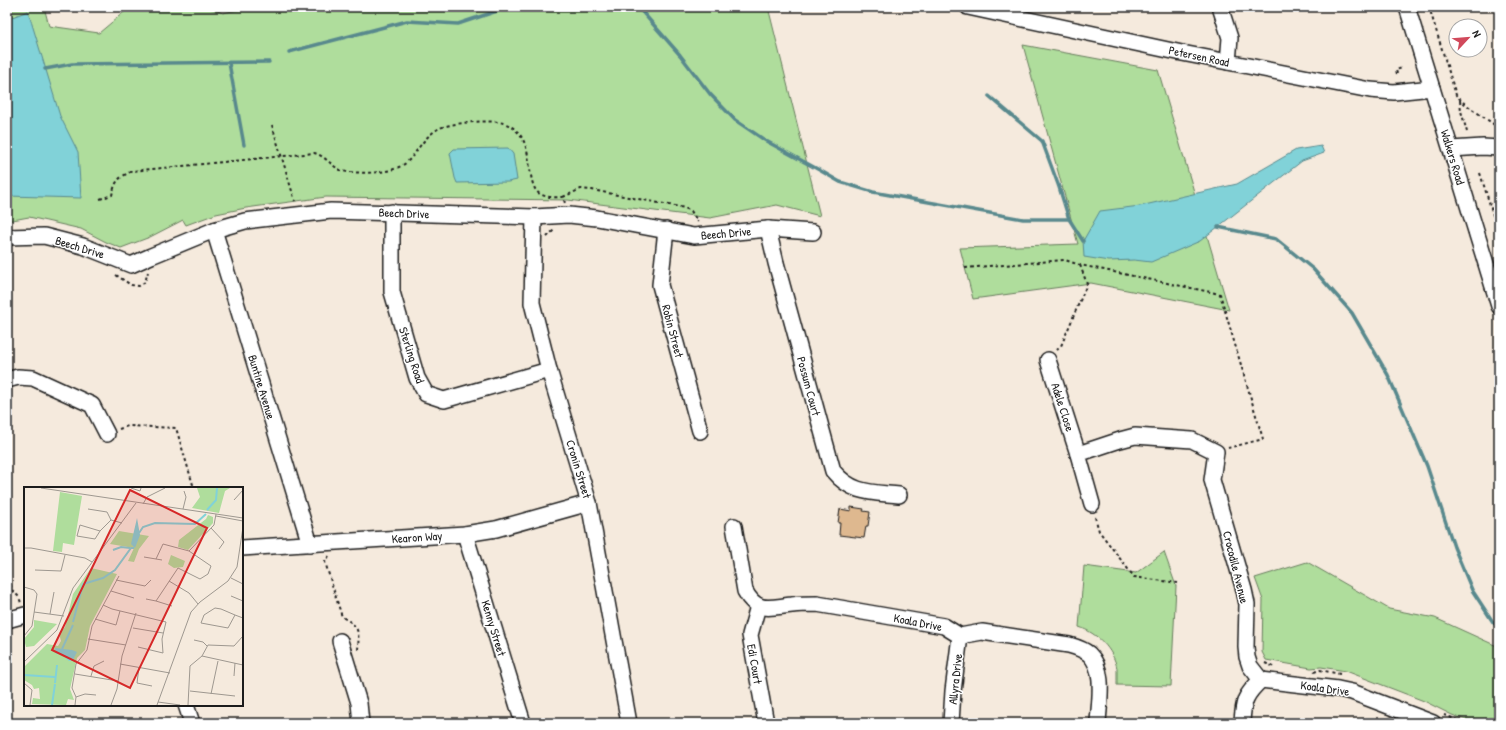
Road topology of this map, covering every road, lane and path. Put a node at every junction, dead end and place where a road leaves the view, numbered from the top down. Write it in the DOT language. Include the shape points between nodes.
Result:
graph roads {
  1 [pos="968,7"];
  2 [pos="1220,7"];
  3 [pos="1407,7"];
  4 [pos="1429,7"];
  5 [pos="1443,56"];
  6 [pos="1439,57"];
  7 [pos="1228,62"];
  8 [pos="1402,68"];
  9 [pos="1397,74"];
  10 [pos="1432,88"];
  11 [pos="1460,99"];
  12 [pos="272,125"];
  13 [pos="1499,128"];
  14 [pos="1467,132"];
  15 [pos="1499,148"];
  16 [pos="1450,150"];
  17 [pos="282,156"];
  18 [pos="1480,173"];
  19 [pos="563,197"];
  20 [pos="100,199"];
  21 [pos="392,212"];
  22 [pos="298,215"];
  23 [pos="569,215"];
  24 [pos="534,217"];
  25 [pos="556,229"];
  26 [pos="768,229"];
  27 [pos="214,230"];
  28 [pos="666,230"];
  29 [pos="812,232"];
  30 [pos="1499,234"];
  31 [pos="699,235"];
  32 [pos="7,238"];
  33 [pos="533,242"];
  34 [pos="1080,265"];
  35 [pos="965,268"];
  36 [pos="1499,306"];
  37 [pos="1048,360"];
  38 [pos="549,370"];
  39 [pos="7,380"];
  40 [pos="700,431"];
  41 [pos="107,434"];
  42 [pos="1216,452"];
  43 [pos="1078,454"];
  44 [pos="194,487"];
  45 [pos="899,495"];
  46 [pos="589,503"];
  47 [pos="1092,504"];
  48 [pos="734,526"];
  49 [pos="465,534"];
  50 [pos="310,544"];
  51 [pos="243,548"];
  52 [pos="7,573"];
  53 [pos="1178,583"];
  54 [pos="758,606"];
  55 [pos="24,611"];
  56 [pos="8,618"];
  57 [pos="960,636"];
  58 [pos="340,641"];
  59 [pos="1261,680"];
  60 [pos="186,706"];
  61 [pos="192,723"];
  62 [pos="361,723"];
  63 [pos="523,723"];
  64 [pos="629,723"];
  65 [pos="766,723"];
  66 [pos="951,723"];
  67 [pos="1098,723"];
  68 [pos="1242,723"];
  69 [pos="1433,723"];
  1 -- 7 [label="street, Petersen Road"];
  2 -- 7 [label="street" via="1230,38"];
  3 -- 10 [label="street, Walkers Road"];
  4 -- 5 [label="path"];
  5 -- 6 [label="path"];
  5 -- 11 [label="path"];
  7 -- 10 [label="street, Petersen Road" via="1381,92"];
  8 -- 9 [label="path" via="1396,70"];
  10 -- 16 [label="street, Walkers Road"];
  11 -- 13 [label="path"];
  11 -- 14 [label="path"];
  12 -- 17 [label="path"];
  15 -- 16 [label="street"];
  16 -- 36 [label="street, Walkers Road"];
  17 -- 19 [label="path" via="319,154 346,172 390,170 400,167 410,159 424,140 438,128 494,121 504,123 522,137 527,148 534,189 541,195"];
  17 -- 20 [label="path" via="132,171 119,178 112,195"];
  17 -- 22 [label="path"];
  18 -- 30 [label="path"];
  19 -- 23 [label="path"];
  19 -- 31 [label="path" via="581,189 685,208 695,216"];
  21 -- 22 [label="street, Beech Drive" via="331,211"];
  21 -- 24 [label="street, Beech Drive"];
  21 -- 38 [label="street, Sterling Road" via="392,292 417,378 426,394 444,400"];
  22 -- 27 [label="street, Beech Drive" via="245,221"];
  23 -- 24 [label="street, Beech Drive"];
  23 -- 28 [label="street, Beech Drive"];
  24 -- 33 [label="street, Cronin Street"];
  25 -- 33 [label="path" via="545,242"];
  26 -- 29 [label="street, Beech Drive"];
  26 -- 31 [label="street, Beech Drive"];
  26 -- 45 [label="street, Possum Court" via="833,471 842,482 856,490"];
  27 -- 32 [label="street, Beech Drive" via="131,266 83,246 44,236"];
  27 -- 50 [label="street, Buntine Avenue"];
  28 -- 31 [label="street, Beech Drive"];
  28 -- 40 [label="street, Robin Street" via="660,285"];
  33 -- 38 [label="street, Cronin Street" via="532,303"];
  34 -- 35 [label="path" via="1065,260"];
  34 -- 37 [label="path" via="1087,284 1061,346"];
  34 -- 42 [label="path" via="1220,294 1263,439"];
  37 -- 43 [label="street, Adele Close"];
  38 -- 46 [label="street, Cronin Street"];
  39 -- 41 [label="street" via="18,377 32,378 92,405"];
  41 -- 44 [label="path" via="128,426 176,428"];
  42 -- 43 [label="street" via="1192,440 1135,436"];
  42 -- 59 [label="street, Crocodile Avenue" via="1212,480 1247,604 1247,657 1250,666"];
  43 -- 47 [label="street, Adele Close"];
  46 -- 49 [label="street, Kearon Way" via="496,529"];
  46 -- 64 [label="street, Cronin Street"];
  47 -- 53 [label="path" via="1099,530 1134,577"];
  48 -- 54 [label="street" via="745,591 750,600"];
  49 -- 50 [label="street, Kearon Way"];
  49 -- 63 [label="street, Kenny Street"];
  50 -- 51 [label="street, Kearon Way"];
  52 -- 55 [label="path" via="12,590 19,597"];
  54 -- 57 [label="street, Koala Drive" via="766,608 818,604 944,626"];
  54 -- 65 [label="street, Edi Court" via="750,635"];
  55 -- 56 [label="street"];
  57 -- 66 [label="street, Allyra Drive"];
  57 -- 67 [label="street" via="982,632 1069,644 1088,653 1099,675"];
  58 -- 62 [label="street" via="359,703"];
  59 -- 68 [label="street" via="1252,688 1242,705"];
  59 -- 69 [label="street, Koala Drive" via="1352,692"];
  60 -- 61 [label="street"];
}
